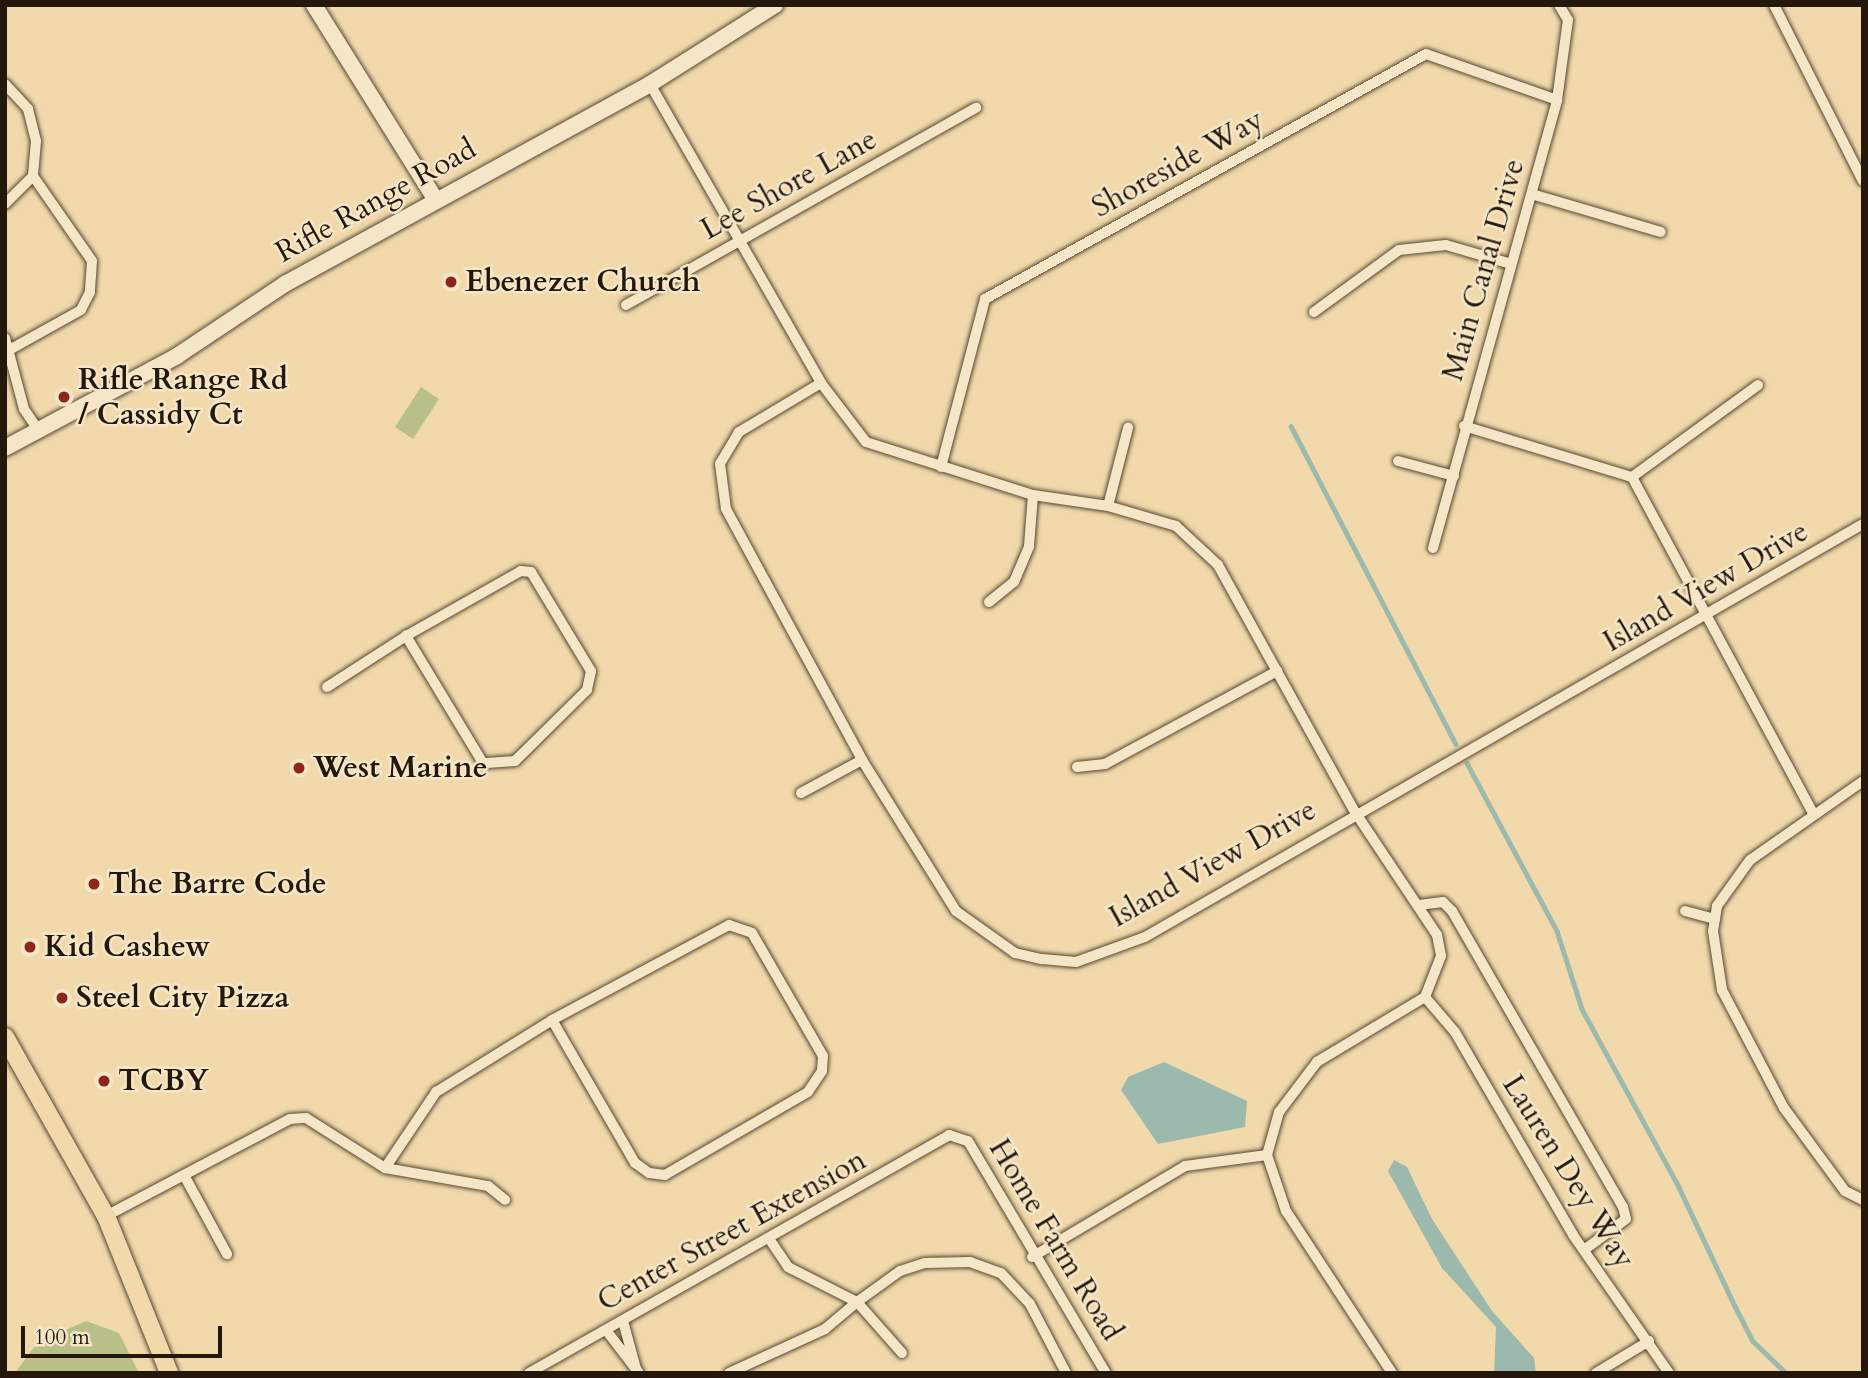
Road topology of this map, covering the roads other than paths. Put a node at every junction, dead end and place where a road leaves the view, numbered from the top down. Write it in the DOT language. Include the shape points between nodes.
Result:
graph roads {
  1 [pos="314,5"];
  2 [pos="775,5"];
  3 [pos="1559,5"];
  4 [pos="1774,5"];
  5 [pos="650,83"];
  6 [pos="5,84"];
  7 [pos="1557,100"];
  8 [pos="976,108"];
  9 [pos="33,176"];
  10 [pos="1863,181"];
  11 [pos="1535,195"];
  12 [pos="435,199"];
  13 [pos="5,204"];
  14 [pos="1661,232"];
  15 [pos="742,238"];
  16 [pos="1508,263"];
  17 [pos="626,305"];
  18 [pos="1314,312"];
  19 [pos="5,338"];
  20 [pos="9,350"];
  21 [pos="821,383"];
  22 [pos="1758,385"];
  23 [pos="1464,426"];
  24 [pos="1128,428"];
  25 [pos="38,430"];
  26 [pos="5,448"];
  27 [pos="1398,461"];
  28 [pos="940,467"];
  29 [pos="1454,476"];
  30 [pos="1632,477"];
  31 [pos="1033,495"];
  32 [pos="1108,506"];
  33 [pos="1863,524"];
  34 [pos="1433,548"];
  35 [pos="989,602"];
  36 [pos="1707,617"];
  37 [pos="406,636"];
  38 [pos="1277,671"];
  39 [pos="327,687"];
  40 [pos="862,761"];
  41 [pos="1077,767"];
  42 [pos="1863,781"];
  43 [pos="801,793"];
  44 [pos="1812,811"];
  45 [pos="1355,812"];
  46 [pos="1419,905"];
  47 [pos="1685,911"];
  48 [pos="1715,919"];
  49 [pos="1425,997"];
  50 [pos="552,1020"];
  51 [pos="5,1037"];
  52 [pos="959,1135"];
  53 [pos="1267,1154"];
  54 [pos="385,1168"];
  55 [pos="185,1177"];
  56 [pos="1863,1199"];
  57 [pos="505,1200"];
  58 [pos="106,1216"];
  59 [pos="770,1240"];
  60 [pos="1584,1250"];
  61 [pos="227,1254"];
  62 [pos="1032,1258"];
  63 [pos="857,1302"];
  64 [pos="623,1321"];
  65 [pos="606,1330"];
  66 [pos="1649,1341"];
  67 [pos="902,1353"];
  68 [pos="634,1371"];
  69 [pos="169,1373"];
  70 [pos="529,1373"];
  71 [pos="729,1373"];
  72 [pos="1066,1373"];
  73 [pos="1106,1373"];
  74 [pos="1392,1373"];
  75 [pos="1596,1373"];
  76 [pos="1669,1373"];
  1 -- 12 [label="main road"];
  2 -- 5 [label="main road, Rifle Range Road"];
  3 -- 7 [label="street, Main Canal Drive" via="1568,20"];
  4 -- 10 [label="street"];
  5 -- 12 [label="main road, Rifle Range Road"];
  5 -- 15 [label="street"];
  6 -- 9 [label="street" via="28,109 36,141"];
  7 -- 11 [label="street, Main Canal Drive"];
  7 -- 28 [label="street, Shoreside Way" via="1426,54 985,299"];
  8 -- 15 [label="street, Lee Shore Lane"];
  9 -- 13 [label="street"];
  9 -- 20 [label="street" via="92,261 90,292 81,310"];
  11 -- 14 [label="street"];
  11 -- 16 [label="street, Main Canal Drive"];
  12 -- 25 [label="main road, Rifle Range Road" via="285,284 177,356"];
  15 -- 17 [label="street, Lee Shore Lane"];
  15 -- 21 [label="street"];
  16 -- 18 [label="street" via="1446,245 1399,250"];
  16 -- 23 [label="street, Main Canal Drive"];
  19 -- 20 [label="street"];
  20 -- 25 [label="street" via="24,409"];
  21 -- 28 [label="street" via="866,442"];
  21 -- 40 [label="street, Island View Drive" via="739,432 720,464 726,509"];
  22 -- 30 [label="street"];
  23 -- 29 [label="street, Main Canal Drive"];
  23 -- 30 [label="street"];
  24 -- 32 [label="street"];
  25 -- 26 [label="main road, Rifle Range Road"];
  27 -- 29 [label="street"];
  28 -- 31 [label="street"];
  29 -- 34 [label="street, Main Canal Drive"];
  30 -- 36 [label="street"];
  31 -- 32 [label="street"];
  31 -- 35 [label="street" via="1029,546 1014,582"];
  32 -- 38 [label="street" via="1176,526 1218,565"];
  33 -- 36 [label="street, Island View Drive"];
  36 -- 44 [label="street"];
  36 -- 45 [label="street, Island View Drive"];
  37 -- 37 [label="street" via="513,574 531,572 591,671 587,690 515,761 482,764"];
  37 -- 39 [label="street"];
  38 -- 41 [label="street" via="1105,764"];
  38 -- 45 [label="street"];
  40 -- 43 [label="street"];
  40 -- 45 [label="street, Island View Drive" via="956,911 1015,953 1042,959 1076,962 1145,937"];
  42 -- 44 [label="street"];
  44 -- 48 [label="street" via="1750,860"];
  45 -- 46 [label="street"];
  46 -- 49 [label="street" via="1441,956"];
  46 -- 60 [label="street" via="1443,902 1452,911 1623,1207 1626,1219"];
  47 -- 48 [label="street"];
  48 -- 56 [label="street" via="1722,990 1784,1108 1845,1191"];
  49 -- 53 [label="street" via="1317,1062 1279,1112"];
  49 -- 60 [label="street, Lauren Dey Way" via="1455,1032"];
  50 -- 50 [label="street" via="729,925 742,926 823,1056 822,1070 808,1092 665,1175 649,1173 635,1163"];
  50 -- 54 [label="street" via="436,1092"];
  51 -- 58 [label="main road"];
  52 -- 59 [label="street, Center Street Extension" via="949,1135"];
  52 -- 62 [label="street, Home Farm Road"];
  53 -- 62 [label="street" via="1185,1166"];
  53 -- 74 [label="street" via="1286,1211"];
  54 -- 55 [label="street" via="306,1118 290,1119"];
  54 -- 57 [label="street" via="488,1186"];
  55 -- 58 [label="street"];
  55 -- 61 [label="street"];
  58 -- 69 [label="main road"];
  59 -- 63 [label="street" via="788,1268"];
  59 -- 64 [label="street, Center Street Extension"];
  60 -- 66 [label="street, Lauren Dey Way"];
  62 -- 73 [label="street, Home Farm Road"];
  63 -- 67 [label="street"];
  63 -- 71 [label="street" via="825,1329"];
  63 -- 72 [label="street" via="900,1271 970,1262 1001,1273 1030,1304"];
  64 -- 65 [label="street, Center Street Extension"];
  64 -- 68 [label="street"];
  65 -- 68 [label="street"];
  65 -- 70 [label="street, Center Street Extension"];
  66 -- 75 [label="street"];
  66 -- 76 [label="street, Lauren Dey Way"];
}
